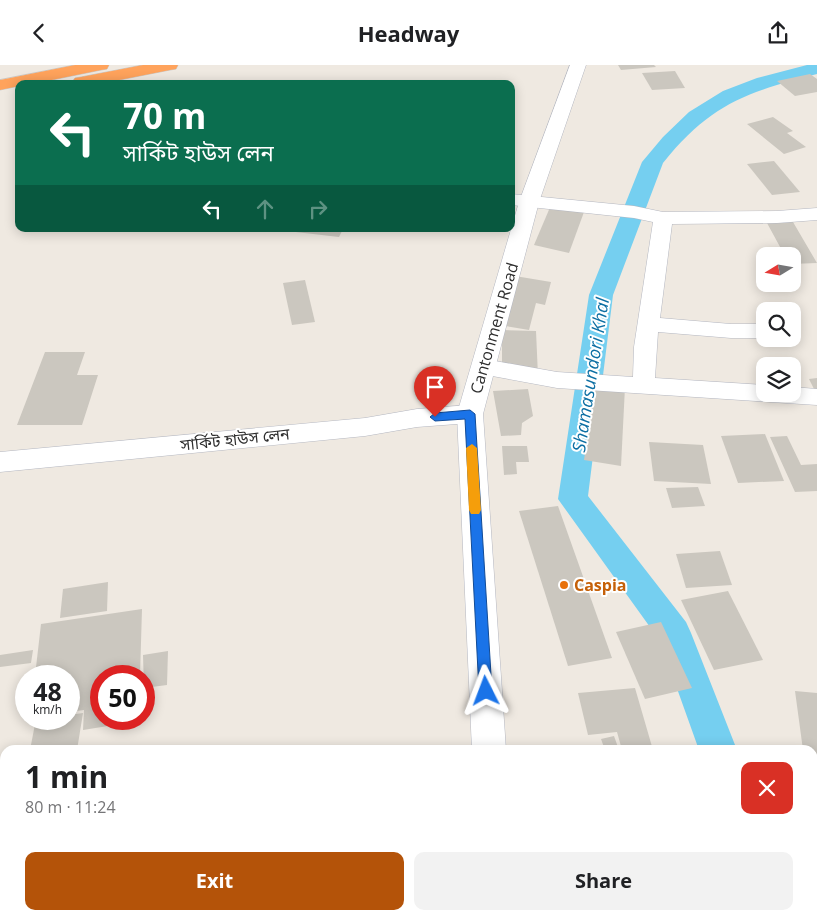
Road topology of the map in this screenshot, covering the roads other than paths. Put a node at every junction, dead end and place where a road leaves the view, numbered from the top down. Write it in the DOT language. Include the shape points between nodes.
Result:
graph roads {
  1 [pos="101,65"];
  2 [pos="170,65"];
  3 [pos="578,65"];
  4 [pos="25,80"];
  5 [pos="92,80"];
  6 [pos="15,82"];
  7 [pos="0,85"];
  8 [pos="15,96"];
  9 [pos="0,99"];
  10 [pos="520,201"];
  11 [pos="817,213"];
  12 [pos="663,217"];
  13 [pos="515,224"];
  14 [pos="513,232"];
  15 [pos="648,324"];
  16 [pos="756,331"];
  17 [pos="484,367"];
  18 [pos="644,385"];
  19 [pos="817,397"];
  20 [pos="470,414"];
  21 [pos="0,462"];
  22 [pos="489,745"];
  1 -- 4 [label="highway"];
  2 -- 5 [label="highway"];
  3 -- 10 [label="main road, Cantonment Road"];
  6 -- 7 [label="highway"];
  8 -- 9 [label="highway"];
  10 -- 12 [label="street"];
  10 -- 13 [label="main road, Cantonment Road"];
  11 -- 12 [label="street" via="777,217"];
  12 -- 15 [label="street"];
  14 -- 17 [label="main road, Cantonment Road"];
  15 -- 16 [label="street"];
  15 -- 18 [label="street"];
  17 -- 18 [label="street" via="557,380"];
  17 -- 20 [label="main road, Cantonment Road"];
  18 -- 19 [label="street"];
  20 -- 21 [label="street, সার্কিট হাউস লেন"];
  20 -- 22 [label="main road, Cantonment Road"];
}
